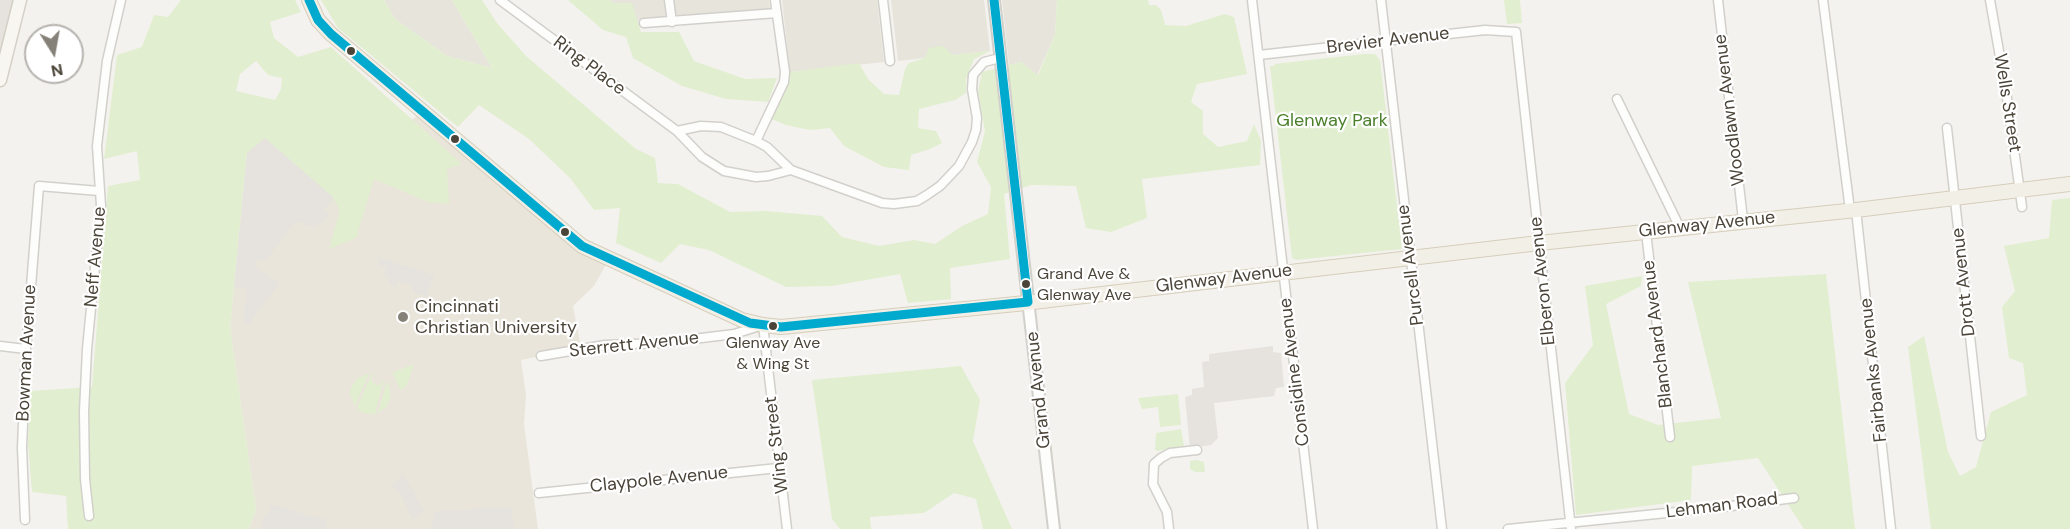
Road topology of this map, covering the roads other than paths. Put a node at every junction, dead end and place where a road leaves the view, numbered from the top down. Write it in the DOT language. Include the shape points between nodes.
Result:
graph roads {
  1 [pos="20,0"];
  2 [pos="121,0"];
  3 [pos="309,0"];
  4 [pos="500,0"];
  5 [pos="669,0"];
  6 [pos="775,0"];
  7 [pos="883,0"];
  8 [pos="994,0"];
  9 [pos="1252,0"];
  10 [pos="1381,0"];
  11 [pos="1718,0"];
  12 [pos="1822,0"];
  13 [pos="1990,0"];
  14 [pos="777,13"];
  15 [pos="672,21"];
  16 [pos="644,24"];
  17 [pos="1516,32"];
  18 [pos="1385,42"];
  19 [pos="1259,55"];
  20 [pos="1000,58"];
  21 [pos="890,60"];
  22 [pos="0,80"];
  23 [pos="1617,99"];
  24 [pos="1947,128"];
  25 [pos="677,131"];
  26 [pos="756,141"];
  27 [pos="791,170"];
  28 [pos="2070,184"];
  29 [pos="2020,189"];
  30 [pos="99,191"];
  31 [pos="1954,197"];
  32 [pos="2022,207"];
  33 [pos="1853,210"];
  34 [pos="1743,220"];
  35 [pos="1680,228"];
  36 [pos="1646,232"];
  37 [pos="1539,243"];
  38 [pos="1410,258"];
  39 [pos="1284,272"];
  40 [pos="1028,302"];
  41 [pos="763,326"];
  42 [pos="0,346"];
  43 [pos="26,349"];
  44 [pos="541,356"];
  45 [pos="1670,436"];
  46 [pos="1981,436"];
  47 [pos="1197,450"];
  48 [pos="778,468"];
  49 [pos="539,493"];
  50 [pos="1794,498"];
  51 [pos="89,516"];
  52 [pos="25,520"];
  53 [pos="1571,525"];
  54 [pos="787,529"];
  55 [pos="1054,529"];
  56 [pos="1169,529"];
  57 [pos="1313,529"];
  58 [pos="1442,529"];
  59 [pos="1508,529"];
  60 [pos="1892,529"];
  1 -- 22 [label="main road"];
  2 -- 30 [label="street, Neff Avenue" via="107,61 97,146"];
  3 -- 41 [label="main road, Glenway Avenue" via="318,20 331,34 582,246 742,320"];
  4 -- 25 [label="street, Ring Place"];
  5 -- 15 [label="street"];
  6 -- 14 [label="street"];
  7 -- 21 [label="street"];
  8 -- 20 [label="street, Grand Avenue"];
  9 -- 19 [label="street, Considine Avenue"];
  10 -- 18 [label="street, Purcell Avenue"];
  11 -- 34 [label="street, Woodlawn Avenue"];
  12 -- 33 [label="street, Fairbanks Avenue"];
  13 -- 29 [label="street, Wells Street"];
  14 -- 15 [label="street"];
  14 -- 26 [label="street" via="784,81"];
  15 -- 16 [label="street"];
  17 -- 18 [label="street, Brevier Avenue" via="1485,30"];
  17 -- 37 [label="street, Elberon Avenue"];
  18 -- 19 [label="street, Brevier Avenue"];
  18 -- 38 [label="street, Purcell Avenue"];
  19 -- 39 [label="street, Considine Avenue"];
  20 -- 27 [label="street" via="984,62 973,75 977,118 972,142 951,175 927,195 905,204 882,203"];
  20 -- 40 [label="street, Grand Avenue"];
  23 -- 35 [label="street"];
  24 -- 31 [label="street, Drott Avenue"];
  25 -- 26 [label="street" via="713,126"];
  25 -- 27 [label="street, Ring Place" via="702,158 724,171 756,177"];
  26 -- 27 [label="street"];
  28 -- 29 [label="main road, Glenway Avenue"];
  29 -- 31 [label="main road, Glenway Avenue"];
  29 -- 32 [label="street, Wells Street"];
  30 -- 43 [label="street, Bowman Avenue" via="39,186"];
  30 -- 51 [label="street, Neff Avenue" via="101,206 84,412"];
  31 -- 33 [label="main road, Glenway Avenue"];
  31 -- 46 [label="street, Drott Avenue"];
  33 -- 34 [label="main road, Glenway Avenue"];
  33 -- 60 [label="street, Fairbanks Avenue"];
  34 -- 35 [label="main road, Glenway Avenue"];
  35 -- 36 [label="main road, Glenway Avenue"];
  36 -- 37 [label="main road, Glenway Avenue"];
  36 -- 45 [label="street, Blanchard Avenue"];
  37 -- 38 [label="main road, Glenway Avenue"];
  37 -- 53 [label="street, Elberon Avenue"];
  38 -- 39 [label="main road, Glenway Avenue"];
  38 -- 58 [label="street, Purcell Avenue"];
  39 -- 40 [label="main road, Glenway Avenue"];
  39 -- 57 [label="street, Considine Avenue"];
  40 -- 41 [label="main road, Glenway Avenue"];
  40 -- 55 [label="street, Grand Avenue"];
  41 -- 44 [label="street, Sterrett Avenue" via="734,334 605,345"];
  41 -- 48 [label="street, Wing Street"];
  42 -- 43 [label="street"];
  43 -- 52 [label="street, Bowman Avenue" via="22,448"];
  47 -- 56 [label="street" via="1170,453 1154,464 1153,484 1167,512"];
  48 -- 49 [label="street, Claypole Avenue"];
  48 -- 54 [label="street, Wing Street"];
  50 -- 53 [label="street, Lehman Road"];
  53 -- 59 [label="street, Lehman Road"];
}
